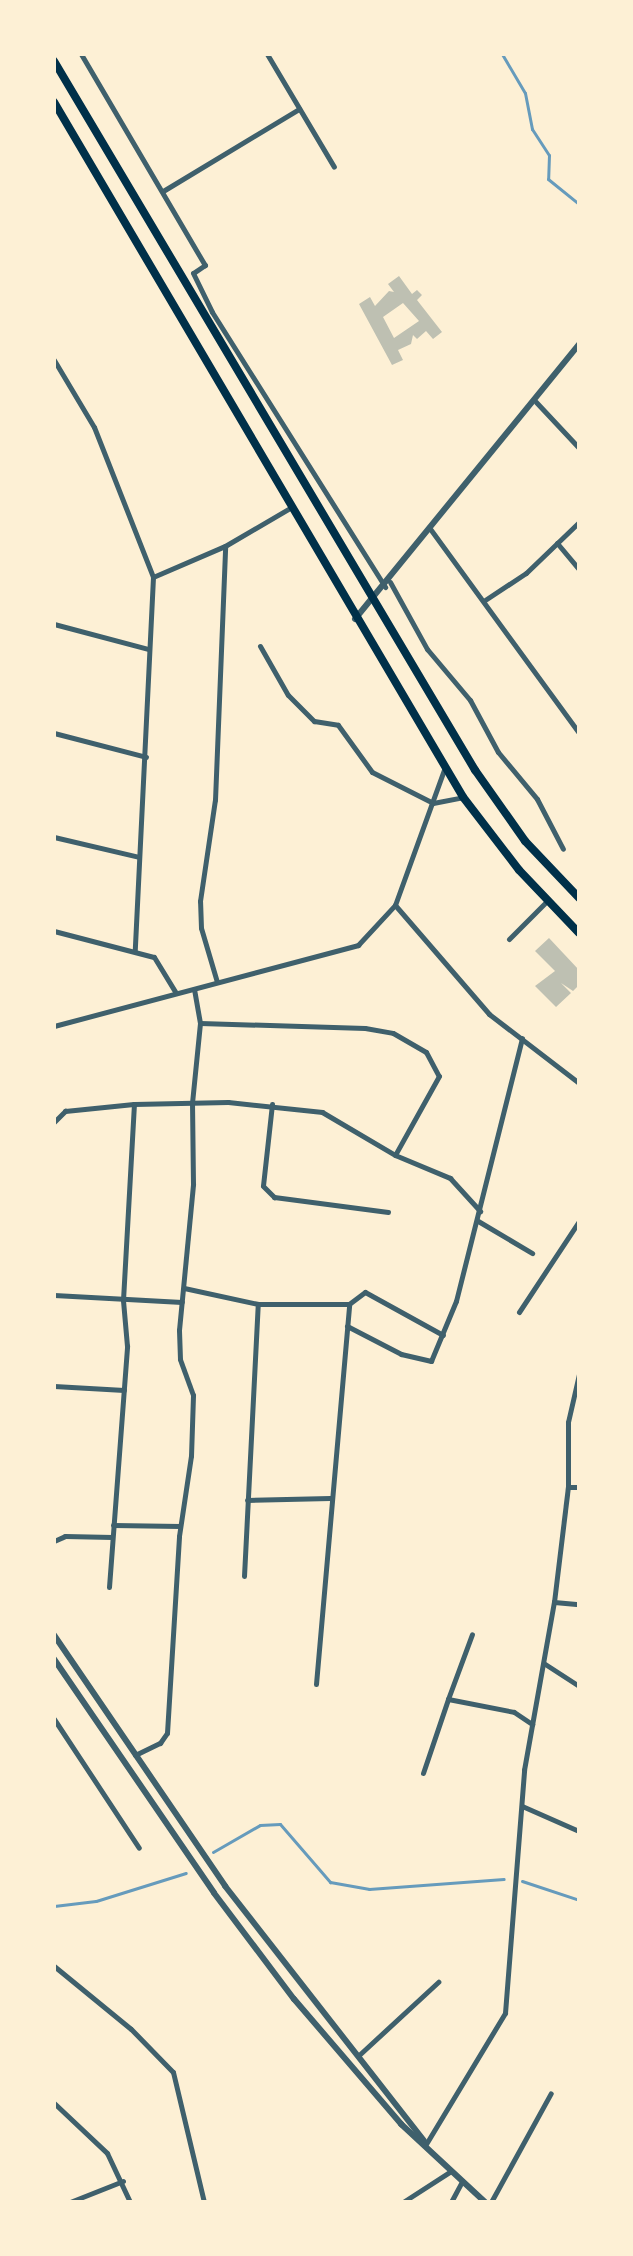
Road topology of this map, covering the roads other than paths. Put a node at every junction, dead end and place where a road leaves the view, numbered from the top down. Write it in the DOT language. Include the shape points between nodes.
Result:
graph roads {
  1 [pos="81,54"];
  2 [pos="267,54"];
  3 [pos="54,61"];
  4 [pos="54,102"];
  5 [pos="299,109"];
  6 [pos="334,167"];
  7 [pos="163,191"];
  8 [pos="579,344"];
  9 [pos="54,360"];
  10 [pos="536,402"];
  11 [pos="579,448"];
  12 [pos="290,508"];
  13 [pos="579,522"];
  14 [pos="431,530"];
  15 [pos="557,543"];
  16 [pos="225,546"];
  17 [pos="579,569"];
  18 [pos="153,577"];
  19 [pos="388,584"];
  20 [pos="373,601"];
  21 [pos="485,601"];
  22 [pos="355,619"];
  23 [pos="54,624"];
  24 [pos="260,646"];
  25 [pos="148,649"];
  26 [pos="54,733"];
  27 [pos="579,733"];
  28 [pos="146,757"];
  29 [pos="445,767"];
  30 [pos="463,797"];
  31 [pos="433,803"];
  32 [pos="54,837"];
  33 [pos="563,849"];
  34 [pos="139,857"];
  35 [pos="579,898"];
  36 [pos="547,901"];
  37 [pos="395,905"];
  38 [pos="54,931"];
  39 [pos="579,933"];
  40 [pos="509,939"];
  41 [pos="135,951"];
  42 [pos="217,982"];
  43 [pos="194,990"];
  44 [pos="176,993"];
  45 [pos="200,1023"];
  46 [pos="54,1026"];
  47 [pos="522,1038"];
  48 [pos="579,1083"];
  49 [pos="192,1103"];
  50 [pos="134,1104"];
  51 [pos="272,1104"];
  52 [pos="54,1122"];
  53 [pos="395,1155"];
  54 [pos="480,1211"];
  55 [pos="388,1212"];
  56 [pos="478,1221"];
  57 [pos="579,1221"];
  58 [pos="532,1253"];
  59 [pos="184,1288"];
  60 [pos="54,1295"];
  61 [pos="123,1300"];
  62 [pos="182,1302"];
  63 [pos="258,1304"];
  64 [pos="349,1304"];
  65 [pos="519,1312"];
  66 [pos="347,1326"];
  67 [pos="443,1335"];
  68 [pos="579,1374"];
  69 [pos="54,1386"];
  70 [pos="124,1390"];
  71 [pos="568,1487"];
  72 [pos="579,1487"];
  73 [pos="331,1498"];
  74 [pos="247,1500"];
  75 [pos="113,1525"];
  76 [pos="180,1526"];
  77 [pos="112,1537"];
  78 [pos="54,1541"];
  79 [pos="244,1576"];
  80 [pos="109,1587"];
  81 [pos="554,1602"];
  82 [pos="579,1604"];
  83 [pos="472,1634"];
  84 [pos="54,1635"];
  85 [pos="54,1659"];
  86 [pos="545,1664"];
  87 [pos="316,1684"];
  88 [pos="579,1686"];
  89 [pos="448,1699"];
  90 [pos="54,1719"];
  91 [pos="532,1724"];
  92 [pos="135,1755"];
  93 [pos="423,1773"];
  94 [pos="522,1806"];
  95 [pos="579,1831"];
  96 [pos="139,1848"];
  97 [pos="54,1966"];
  98 [pos="438,1982"];
  99 [pos="359,2055"];
  100 [pos="551,2093"];
  101 [pos="54,2103"];
  102 [pos="426,2144"];
  103 [pos="451,2171"];
  104 [pos="123,2181"];
  105 [pos="462,2181"];
  106 [pos="70,2202"];
  107 [pos="130,2202"];
  108 [pos="204,2202"];
  109 [pos="403,2202"];
  110 [pos="451,2202"];
  111 [pos="485,2202"];
  112 [pos="491,2202"];
  1 -- 7 [label="street"];
  2 -- 5 [label="street"];
  3 -- 20 [label="main road"];
  4 -- 12 [label="main road"];
  5 -- 6 [label="street"];
  5 -- 7 [label="street"];
  7 -- 19 [label="street" via="205,265 193,273 212,312"];
  8 -- 10 [label="street"];
  9 -- 18 [label="street" via="94,427"];
  10 -- 11 [label="street"];
  10 -- 14 [label="street"];
  12 -- 16 [label="street"];
  12 -- 22 [label="main road"];
  13 -- 15 [label="street"];
  14 -- 19 [label="street"];
  14 -- 21 [label="street"];
  15 -- 17 [label="street"];
  15 -- 21 [label="street"];
  16 -- 18 [label="street"];
  16 -- 42 [label="street" via="215,800 200,901 201,928"];
  18 -- 25 [label="street"];
  19 -- 20 [label="street"];
  19 -- 33 [label="street" via="427,649 470,700 498,752 537,799"];
  20 -- 22 [label="street"];
  20 -- 35 [label="main road" via="475,770 525,841"];
  21 -- 27 [label="street"];
  22 -- 29 [label="main road"];
  23 -- 25 [label="street"];
  24 -- 31 [label="street" via="288,695 308,716 338,725 372,772"];
  25 -- 28 [label="street"];
  26 -- 28 [label="street"];
  28 -- 34 [label="street"];
  29 -- 30 [label="main road"];
  29 -- 31 [label="street"];
  30 -- 31 [label="street"];
  30 -- 36 [label="main road"];
  31 -- 37 [label="street"];
  32 -- 34 [label="street"];
  34 -- 41 [label="street"];
  36 -- 39 [label="main road"];
  36 -- 40 [label="street"];
  37 -- 42 [label="street" via="379,928 346,952"];
  37 -- 47 [label="street" via="489,1014"];
  38 -- 41 [label="street"];
  41 -- 44 [label="street" via="154,957"];
  42 -- 43 [label="street"];
  43 -- 44 [label="street"];
  43 -- 45 [label="street"];
  44 -- 46 [label="street"];
  45 -- 49 [label="street"];
  45 -- 53 [label="street" via="365,1028 393,1033 426,1052 439,1076"];
  47 -- 48 [label="street"];
  47 -- 54 [label="street"];
  49 -- 50 [label="street"];
  49 -- 51 [label="street"];
  49 -- 59 [label="street" via="195,1157"];
  50 -- 52 [label="street" via="65,1111"];
  50 -- 61 [label="street"];
  51 -- 53 [label="street" via="322,1112"];
  51 -- 55 [label="street" via="263,1186 274,1197"];
  53 -- 54 [label="street" via="450,1178"];
  54 -- 56 [label="street"];
  56 -- 58 [label="street"];
  56 -- 67 [label="street"];
  57 -- 65 [label="street"];
  59 -- 62 [label="street"];
  59 -- 63 [label="street"];
  60 -- 61 [label="street"];
  61 -- 62 [label="street"];
  61 -- 70 [label="street"];
  62 -- 76 [label="street" via="180,1359 193,1408"];
  63 -- 64 [label="street"];
  63 -- 74 [label="street"];
  64 -- 66 [label="street"];
  64 -- 67 [label="street" via="365,1292"];
  66 -- 67 [label="street" via="426,1363"];
  66 -- 73 [label="street"];
  68 -- 71 [label="street" via="568,1422"];
  69 -- 70 [label="street"];
  70 -- 75 [label="street"];
  71 -- 72 [label="street"];
  71 -- 81 [label="street"];
  73 -- 74 [label="street"];
  73 -- 87 [label="street"];
  74 -- 79 [label="street"];
  75 -- 76 [label="street"];
  75 -- 77 [label="street"];
  76 -- 92 [label="street" via="167,1733 160,1743"];
  77 -- 78 [label="street" via="65,1536"];
  77 -- 80 [label="street"];
  81 -- 82 [label="street"];
  81 -- 86 [label="street"];
  83 -- 89 [label="street"];
  84 -- 92 [label="street"];
  85 -- 102 [label="street" via="214,1893 294,1999 401,2124"];
  86 -- 88 [label="street"];
  86 -- 91 [label="street"];
  89 -- 91 [label="street" via="514,1712"];
  89 -- 93 [label="street"];
  90 -- 96 [label="street"];
  91 -- 94 [label="street"];
  92 -- 99 [label="street" via="225,1886"];
  94 -- 95 [label="street"];
  94 -- 102 [label="street" via="505,2013"];
  97 -- 108 [label="street" via="131,2029 173,2072"];
  98 -- 99 [label="street"];
  99 -- 102 [label="street"];
  100 -- 112 [label="street"];
  101 -- 104 [label="street" via="107,2153"];
  102 -- 103 [label="street"];
  103 -- 105 [label="street"];
  103 -- 109 [label="street"];
  104 -- 106 [label="street"];
  104 -- 107 [label="street"];
  105 -- 110 [label="street"];
  105 -- 111 [label="street"];
}
